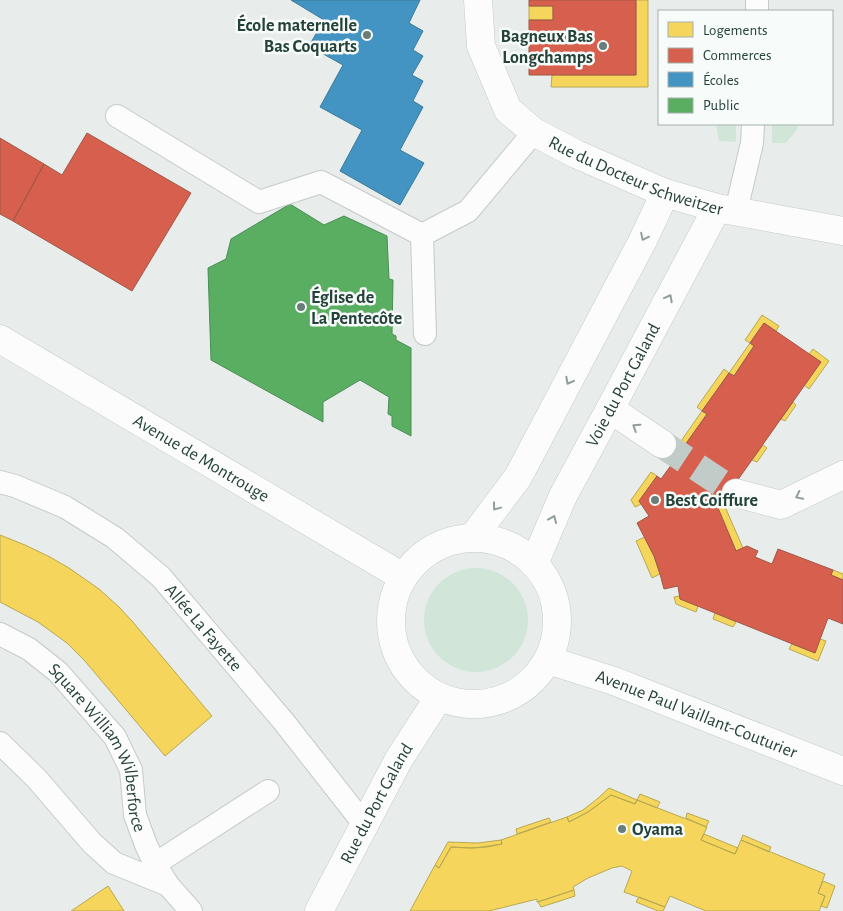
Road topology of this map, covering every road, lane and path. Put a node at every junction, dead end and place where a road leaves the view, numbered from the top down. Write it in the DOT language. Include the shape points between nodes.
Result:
graph roads {
  1 [pos="478,0"];
  2 [pos="117,116"];
  3 [pos="753,125"];
  4 [pos="534,132"];
  5 [pos="665,193"];
  6 [pos="726,209"];
  7 [pos="843,231"];
  8 [pos="422,235"];
  9 [pos="425,334"];
  10 [pos="0,340"];
  11 [pos="610,410"];
  12 [pos="662,444"];
  13 [pos="843,475"];
  14 [pos="0,482"];
  15 [pos="736,493"];
  16 [pos="473,537"];
  17 [pos="534,564"];
  18 [pos="403,577"];
  19 [pos="0,634"];
  20 [pos="548,660"];
  21 [pos="439,697"];
  22 [pos="0,743"];
  23 [pos="843,771"];
  24 [pos="268,791"];
  25 [pos="364,824"];
  26 [pos="155,864"];
  27 [pos="168,885"];
  28 [pos="191,911"];
  29 [pos="319,911"];
  1 -- 4 [label="street, Rue du Docteur Schweitzer" via="481,46 508,110"];
  2 -- 8 [label="lane" via="259,202 321,182"];
  3 -- 6 [label="lane" via="752,143"];
  4 -- 5 [label="street, Rue du Docteur Schweitzer"];
  4 -- 8 [label="lane" via="468,211"];
  5 -- 6 [label="street, Rue du Docteur Schweitzer"];
  5 -- 16 [label="street, one-way" via="518,477"];
  6 -- 7 [label="street, Rue du Docteur Schweitzer"];
  11 -- 6 [label="street, Voie du Port Galand, one-way"];
  8 -- 9 [label="lane"];
  10 -- 18 [label="street, Avenue de Montrouge"];
  12 -- 11 [label="street, one-way"];
  17 -- 11 [label="street, Voie du Port Galand, one-way" via="563,496"];
  13 -- 15 [label="street, one-way" via="781,505"];
  14 -- 25 [label="lane, Allée La Fayette" via="65,507 115,538 161,577 284,722"];
  16 -- 17 [label="street" via="506,544"];
  16 -- 18 [label="street" via="432,549 417,560"];
  17 -- 20 [label="street" via="554,598 555,640"];
  18 -- 21 [label="street" via="391,613 393,638 402,662 418,683"];
  19 -- 26 [label="lane, Square William Wilberforce" via="30,649 58,672 115,737 131,770 135,815"];
  20 -- 21 [label="street" via="525,686 493,702 467,704"];
  20 -- 23 [label="street, Avenue Paul Vaillant-Couturier" via="614,681"];
  21 -- 25 [label="street, Rue du Port Galand" via="399,759"];
  22 -- 27 [label="lane, Square William Wilberforce" via="36,778 92,844 114,863"];
  24 -- 26 [label="lane"];
  25 -- 29 [label="street, Rue du Port Galand"];
  26 -- 27 [label="lane, Square William Wilberforce"];
  27 -- 28 [label="lane, Square William Wilberforce"];
}
